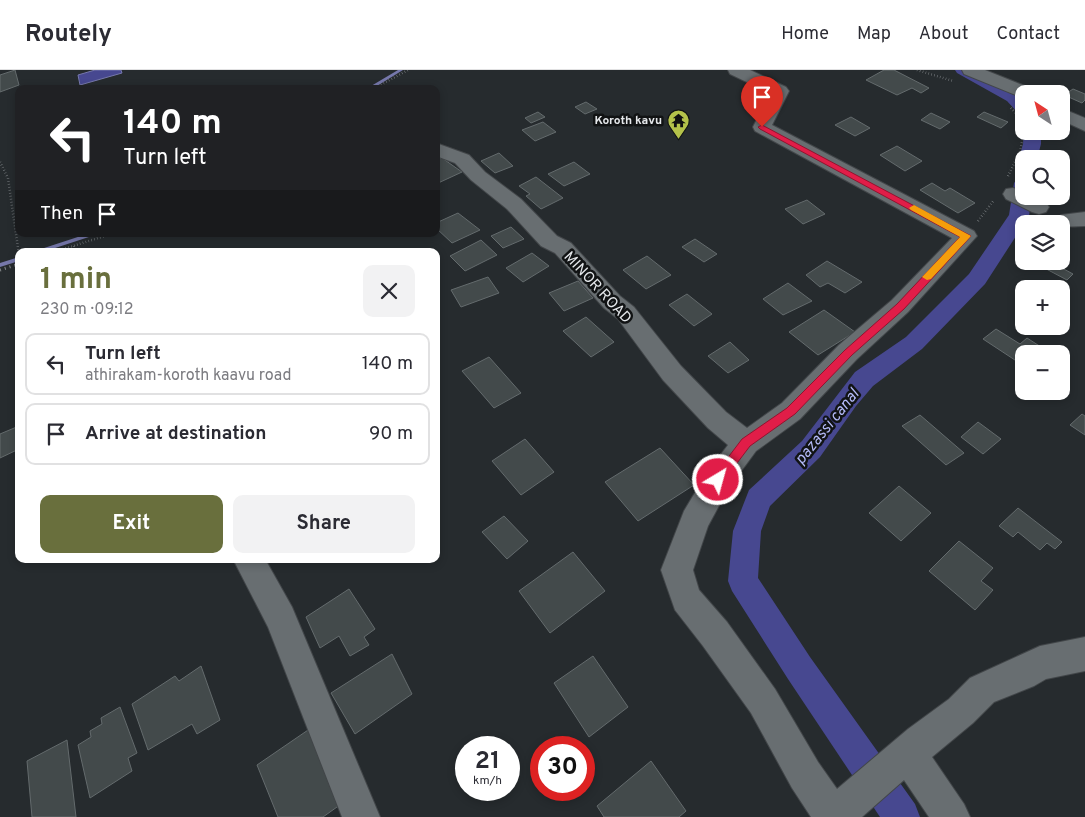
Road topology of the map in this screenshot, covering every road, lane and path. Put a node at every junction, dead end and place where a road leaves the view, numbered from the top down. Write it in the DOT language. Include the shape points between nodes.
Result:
graph roads {
  1 [pos="408,70"];
  2 [pos="736,70"];
  3 [pos="970,70"];
  4 [pos="380,85"];
  5 [pos="1015,88"];
  6 [pos="1070,118"];
  7 [pos="1085,125"];
  8 [pos="1022,140"];
  9 [pos="440,151"];
  10 [pos="0,162"];
  11 [pos="1005,195"];
  12 [pos="1039,207"];
  13 [pos="15,228"];
  14 [pos="966,236"];
  15 [pos="102,237"];
  16 [pos="74,246"];
  17 [pos="67,248"];
  18 [pos="15,265"];
  19 [pos="0,270"];
  20 [pos="746,443"];
  21 [pos="250,563"];
  22 [pos="1085,654"];
  23 [pos="888,771"];
  24 [pos="361,817"];
  25 [pos="834,817"];
  26 [pos="951,817"];
  1 -- 4 [label="path"];
  2 -- 14 [label="street" via="780,90 762,127"];
  3 -- 5 [label="street"];
  6 -- 7 [label="street"];
  8 -- 11 [label="path"];
  9 -- 20 [label="street, MINOR ROAD" via="462,160 514,204 549,241 563,248 626,314 701,404"];
  10 -- 13 [label="path" via="8,178"];
  11 -- 12 [label="street"];
  11 -- 14 [label="path"];
  14 -- 20 [label="street" via="900,306 848,352 791,411"];
  15 -- 16 [label="path"];
  16 -- 17 [label="path"];
  18 -- 19 [label="path"];
  20 -- 25 [label="street" via="718,480 696,522 677,570 686,599 763,701 805,775"];
  21 -- 24 [label="street" via="281,618"];
  22 -- 23 [label="street" via="1040,663 982,690"];
  23 -- 25 [label="street"];
  23 -- 26 [label="street"];
}
